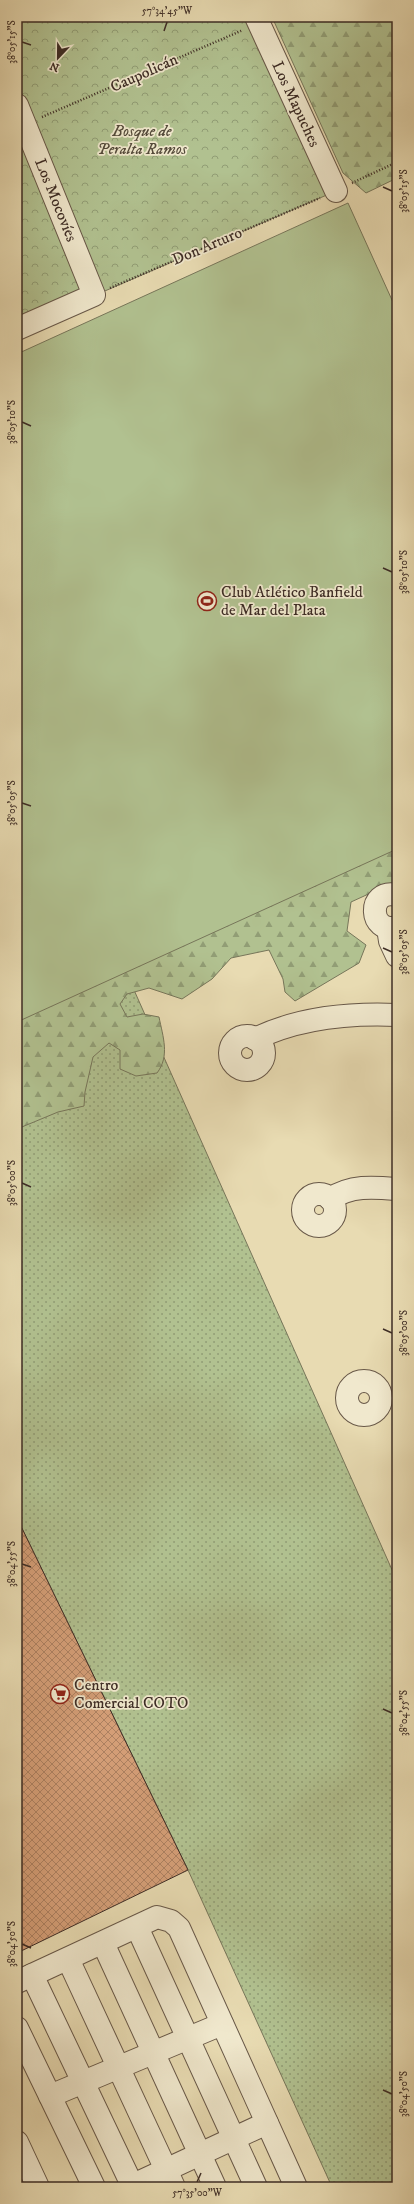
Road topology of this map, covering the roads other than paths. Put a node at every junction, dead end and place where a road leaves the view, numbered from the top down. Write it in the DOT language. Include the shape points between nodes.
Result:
graph roads {
  1 [pos="257,20"];
  2 [pos="20,119"];
  3 [pos="336,191"];
  4 [pos="17,329"];
  5 [pos="397,895"];
  6 [pos="393,928"];
  7 [pos="397,956"];
  8 [pos="397,1015"];
  9 [pos="255,1039"];
  10 [pos="397,1189"];
  11 [pos="330,1199"];
  12 [pos="136,1927"];
  13 [pos="103,1943"];
  14 [pos="68,1959"];
  15 [pos="25,1979"];
  16 [pos="222,2024"];
  17 [pos="17,2028"];
  18 [pos="188,2038"];
  19 [pos="153,2053"];
  20 [pos="119,2068"];
  21 [pos="83,2083"];
  22 [pos="50,2096"];
  23 [pos="267,2123"];
  24 [pos="234,2138"];
  25 [pos="17,2142"];
  26 [pos="199,2153"];
  27 [pos="169,2178"];
  28 [pos="38,2187"];
  29 [pos="94,2187"];
  30 [pos="131,2187"];
  31 [pos="215,2187"];
  32 [pos="256,2187"];
  33 [pos="296,2187"];
  1 -- 3 [label="street, Los Mapuches"];
  2 -- 4 [label="street, Los Mocovíes" via="94,295"];
  5 -- 6 [label="street" via="387,894 375,906 376,917 383,926"];
  6 -- 7 [label="street" via="390,941"];
  8 -- 9 [label="street" via="319,1019 278,1028"];
  10 -- 11 [label="street" via="362,1187 349,1189"];
  12 -- 13 [label="street"];
  12 -- 16 [label="street" via="157,1917 171,1921 179,1928"];
  12 -- 18 [label="street"];
  13 -- 14 [label="street"];
  13 -- 19 [label="street"];
  14 -- 15 [label="street"];
  14 -- 20 [label="street"];
  15 -- 21 [label="street"];
  16 -- 18 [label="street"];
  16 -- 23 [label="street"];
  17 -- 22 [label="street"];
  18 -- 19 [label="street"];
  18 -- 24 [label="street"];
  19 -- 20 [label="street"];
  19 -- 26 [label="street"];
  20 -- 21 [label="street"];
  20 -- 27 [label="street"];
  21 -- 22 [label="street"];
  21 -- 30 [label="street"];
  22 -- 29 [label="street"];
  23 -- 24 [label="street"];
  23 -- 33 [label="street"];
  24 -- 26 [label="street"];
  24 -- 32 [label="street"];
  25 -- 28 [label="street"];
  26 -- 27 [label="street"];
  26 -- 31 [label="street"];
  27 -- 30 [label="street"];
}
